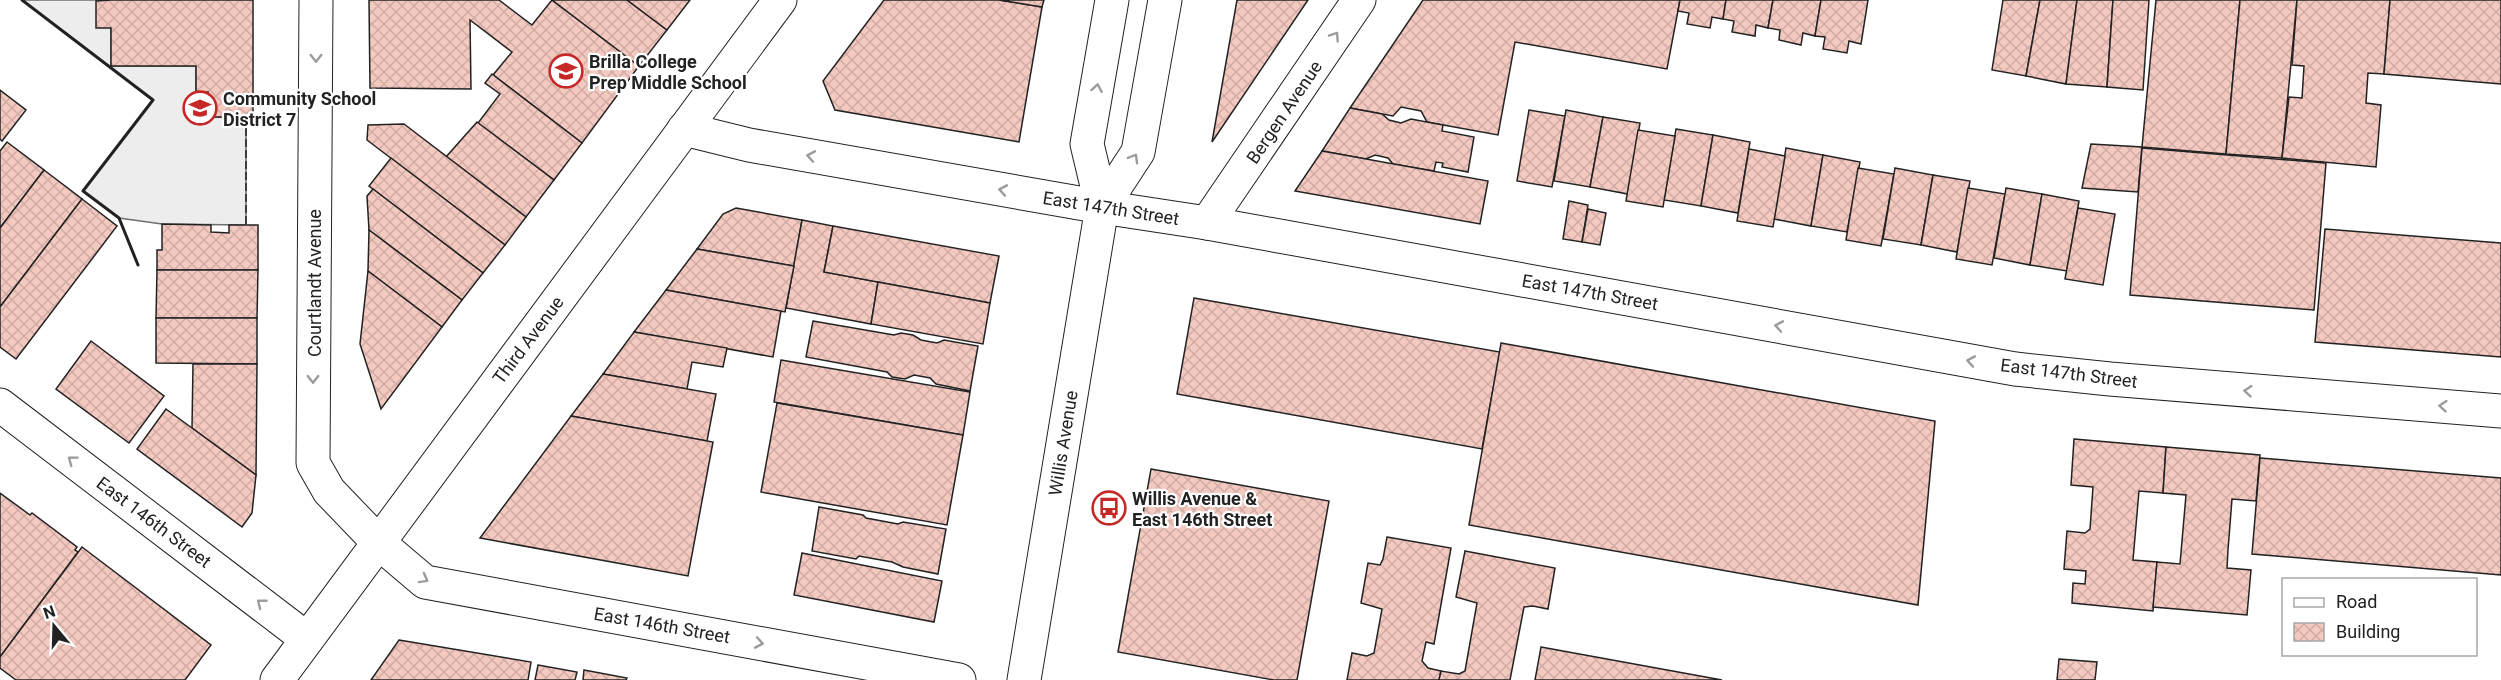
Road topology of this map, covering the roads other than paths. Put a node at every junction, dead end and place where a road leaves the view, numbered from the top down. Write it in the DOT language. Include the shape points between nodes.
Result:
graph roads {
  1 [pos="316,0"];
  2 [pos="780,0"];
  3 [pos="1112,0"];
  4 [pos="1165,0"];
  5 [pos="1359,0"];
  6 [pos="684,129"];
  7 [pos="1102,207"];
  8 [pos="1207,223"];
  9 [pos="0,405"];
  10 [pos="2501,411"];
  11 [pos="379,543"];
  12 [pos="307,639"];
  13 [pos="277,680"];
  14 [pos="959,680"];
  15 [pos="1023,680"];
  1 -- 11 [label="street, Courtlandt Avenue, one-way" via="313,463 329,491"];
  2 -- 6 [label="street, Third Avenue"];
  7 -- 3 [label="street, Willis Avenue, one-way" via="1087,144"];
  7 -- 4 [label="street, Willis Avenue, one-way" via="1138,152"];
  8 -- 5 [label="street, Bergen Avenue, one-way"];
  7 -- 6 [label="street, East 147th Street, one-way" via="749,145"];
  6 -- 11 [label="street, Third Avenue"];
  7 -- 8 [label="street, East 147th Street"];
  7 -- 15 [label="street, Willis Avenue"];
  10 -- 8 [label="street, East 147th Street, one-way" via="2015,369"];
  12 -- 9 [label="street, East 146th Street, one-way"];
  11 -- 12 [label="street, Third Avenue"];
  11 -- 14 [label="street, East 146th Street, one-way" via="425,582"];
  12 -- 13 [label="street, Third Avenue"];
}
